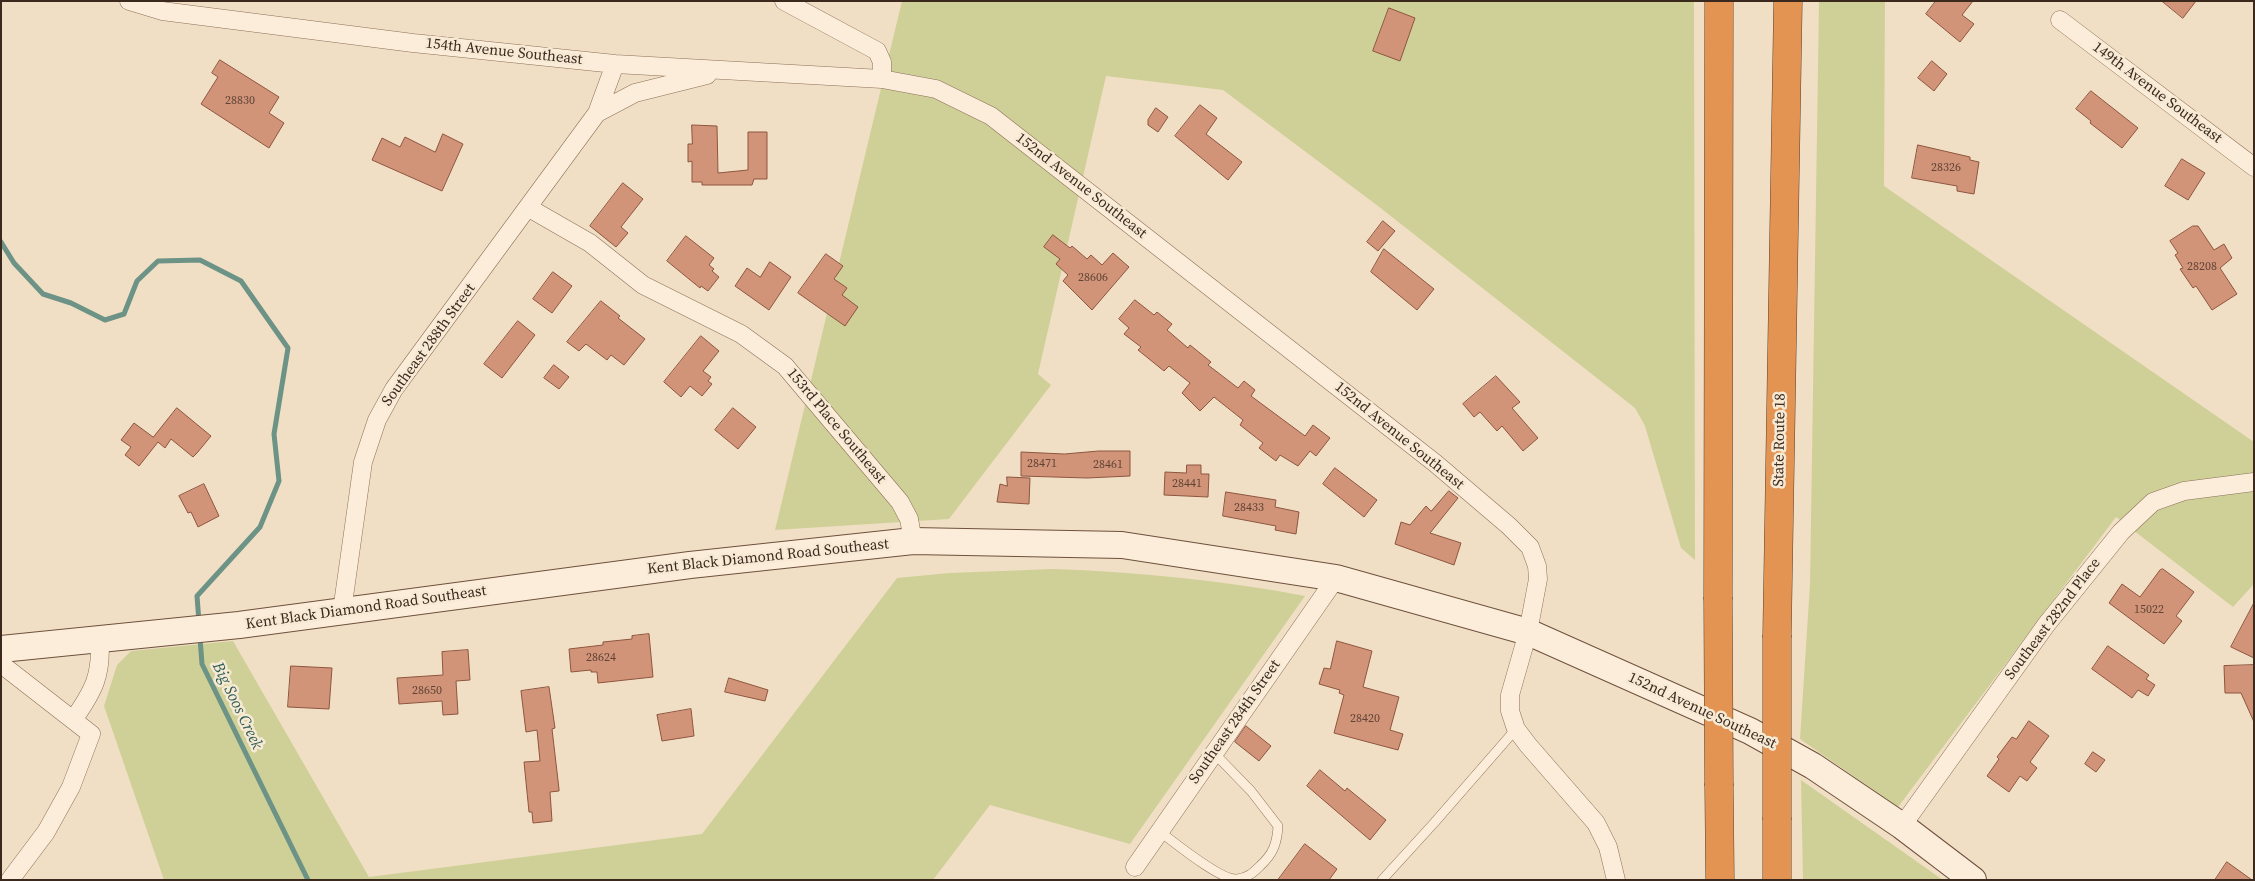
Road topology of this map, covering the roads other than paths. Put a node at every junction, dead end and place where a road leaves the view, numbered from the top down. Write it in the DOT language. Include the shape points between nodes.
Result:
graph roads {
  1 [pos="129,1"];
  2 [pos="784,1"];
  3 [pos="1718,1"];
  4 [pos="1788,1"];
  5 [pos="2060,20"];
  6 [pos="615,64"];
  7 [pos="724,70"];
  8 [pos="882,78"];
  9 [pos="598,113"];
  10 [pos="2254,167"];
  11 [pos="529,208"];
  12 [pos="2254,482"];
  13 [pos="913,541"];
  14 [pos="1336,578"];
  15 [pos="342,610"];
  16 [pos="1528,632"];
  17 [pos="98,638"];
  18 [pos="1,649"];
  19 [pos="1,664"];
  20 [pos="73,720"];
  21 [pos="1516,729"];
  22 [pos="1214,753"];
  23 [pos="1902,826"];
  24 [pos="1159,831"];
  25 [pos="1135,867"];
  26 [pos="10,880"];
  27 [pos="1382,880"];
  28 [pos="1616,880"];
  29 [pos="1720,880"];
  30 [pos="1777,880"];
  31 [pos="1973,880"];
  1 -- 6 [label="street, 154th Avenue Southeast" via="162,11 361,37"];
  2 -- 8 [label="street" via="877,51 882,62"];
  3 -- 29 [label="highway, bridge"];
  4 -- 30 [label="highway, State Route 18, bridge" via="1777,635"];
  5 -- 10 [label="street, 149th Avenue Southeast"];
  6 -- 7 [label="street, 154th Avenue Southeast"];
  6 -- 9 [label="street, Southeast 288th Street"];
  7 -- 8 [label="street, 154th Avenue Southeast"];
  7 -- 9 [label="street, Southeast 288th Street" via="642,91"];
  8 -- 16 [label="street, 152nd Avenue Southeast" via="936,89 990,116 1484,504 1522,538 1534,556 1538,579"];
  9 -- 11 [label="street, Southeast 288th Street"];
  11 -- 13 [label="street, 153rd Place Southeast" via="590,244 643,285 741,334 785,366 900,502 909,519"];
  11 -- 15 [label="street, Southeast 288th Street" via="394,389 377,420 363,462"];
  12 -- 23 [label="street, Southeast 282nd Place" via="2184,491 2153,502 2121,532 2046,625"];
  13 -- 14 [label="street, Kent Black Diamond Road Southeast" via="1122,545"];
  13 -- 15 [label="street, Kent Black Diamond Road Southeast" via="690,565"];
  14 -- 16 [label="street, Kent Black Diamond Road Southeast"];
  14 -- 22 [label="street, Southeast 284th Street"];
  15 -- 17 [label="street, Kent Black Diamond Road Southeast" via="161,634"];
  16 -- 21 [label="street" via="1510,695 1510,710"];
  16 -- 23 [label="street, 152nd Avenue Southeast" via="1750,731 1813,766"];
  17 -- 18 [label="street, Kent Black Diamond Road Southeast"];
  17 -- 20 [label="street" via="98,678"];
  19 -- 20 [label="street"];
  20 -- 26 [label="street" via="91,734 71,787 46,832"];
  21 -- 27 [label="lane"];
  21 -- 28 [label="street" via="1596,823 1608,847"];
  22 -- 24 [label="street, Southeast 284th Street"];
  22 -- 24 [label="lane" via="1278,826 1277,844 1268,858 1250,875 1235,879 1219,874"];
  23 -- 31 [label="street, 152nd Avenue Southeast"];
  24 -- 25 [label="street, Southeast 284th Street"];
}
